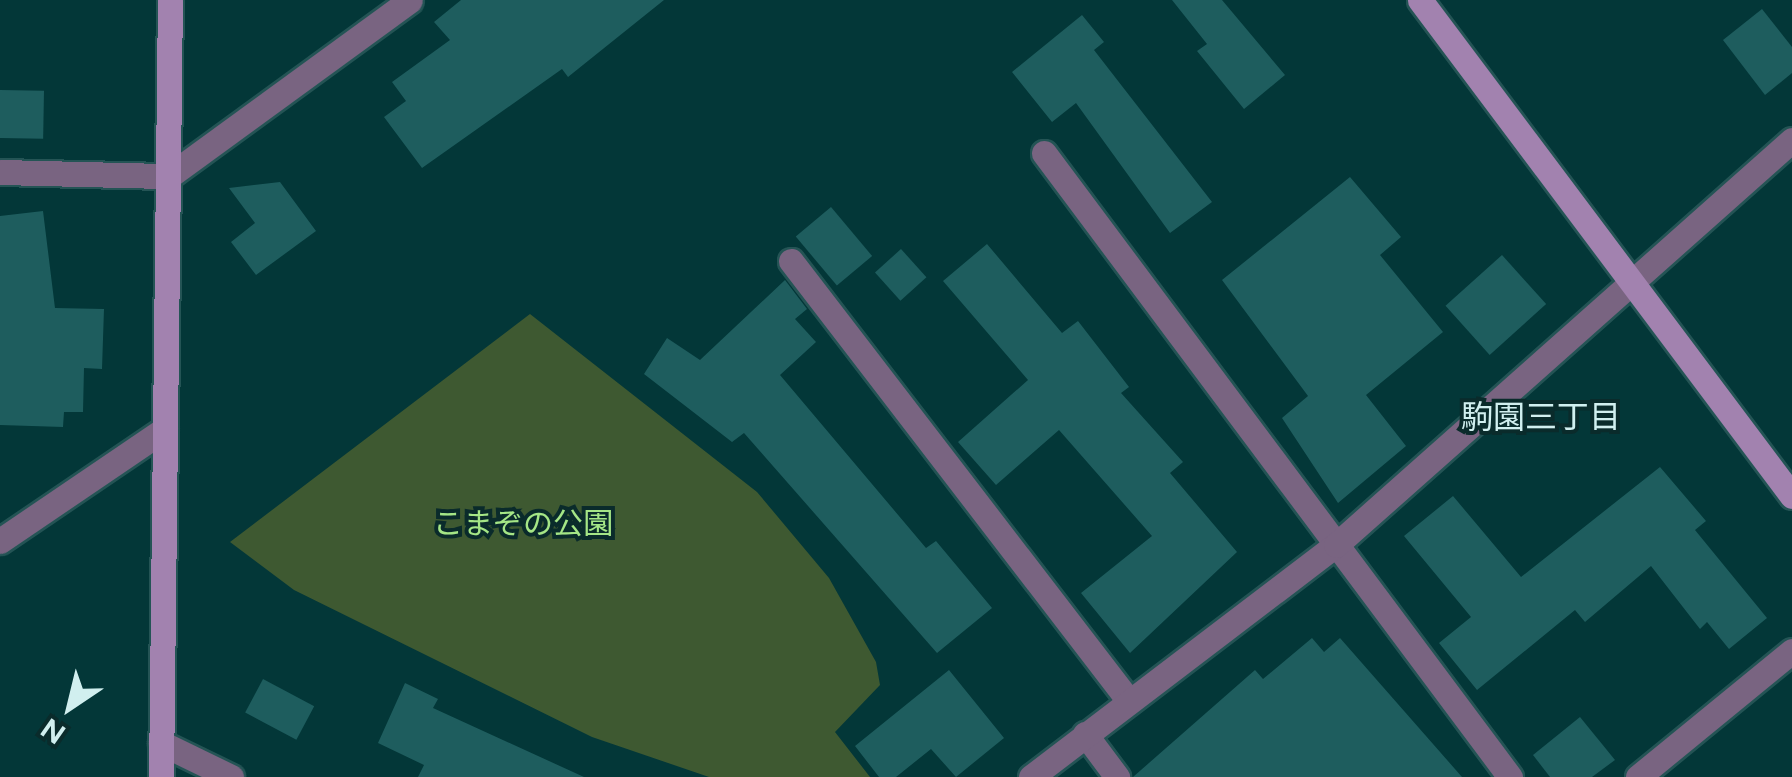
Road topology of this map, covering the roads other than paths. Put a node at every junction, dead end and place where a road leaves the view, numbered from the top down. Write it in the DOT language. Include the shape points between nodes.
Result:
graph roads {
  1 [pos="170,0"];
  2 [pos="410,0"];
  3 [pos="1420,0"];
  4 [pos="1792,140"];
  5 [pos="1044,153"];
  6 [pos="0,172"];
  7 [pos="169,176"];
  8 [pos="791,261"];
  9 [pos="1631,279"];
  10 [pos="166,428"];
  11 [pos="1792,496"];
  12 [pos="0,541"];
  13 [pos="1336,545"];
  14 [pos="1792,651"];
  15 [pos="1130,700"];
  16 [pos="1085,734"];
  17 [pos="161,743"];
  18 [pos="161,777"];
  19 [pos="231,777"];
  20 [pos="1031,777"];
  21 [pos="1117,777"];
  22 [pos="1510,777"];
  23 [pos="1638,777"];
  1 -- 7 [label="street"];
  2 -- 7 [label="street"];
  3 -- 9 [label="street"];
  4 -- 9 [label="street"];
  5 -- 13 [label="street"];
  6 -- 7 [label="street"];
  7 -- 10 [label="street"];
  8 -- 15 [label="street"];
  9 -- 11 [label="street"];
  9 -- 13 [label="street"];
  10 -- 12 [label="street"];
  10 -- 17 [label="street"];
  13 -- 15 [label="street"];
  13 -- 22 [label="street"];
  14 -- 23 [label="street"];
  15 -- 16 [label="street"];
  16 -- 20 [label="street"];
  16 -- 21 [label="street"];
  17 -- 18 [label="street"];
  17 -- 19 [label="street"];
}
